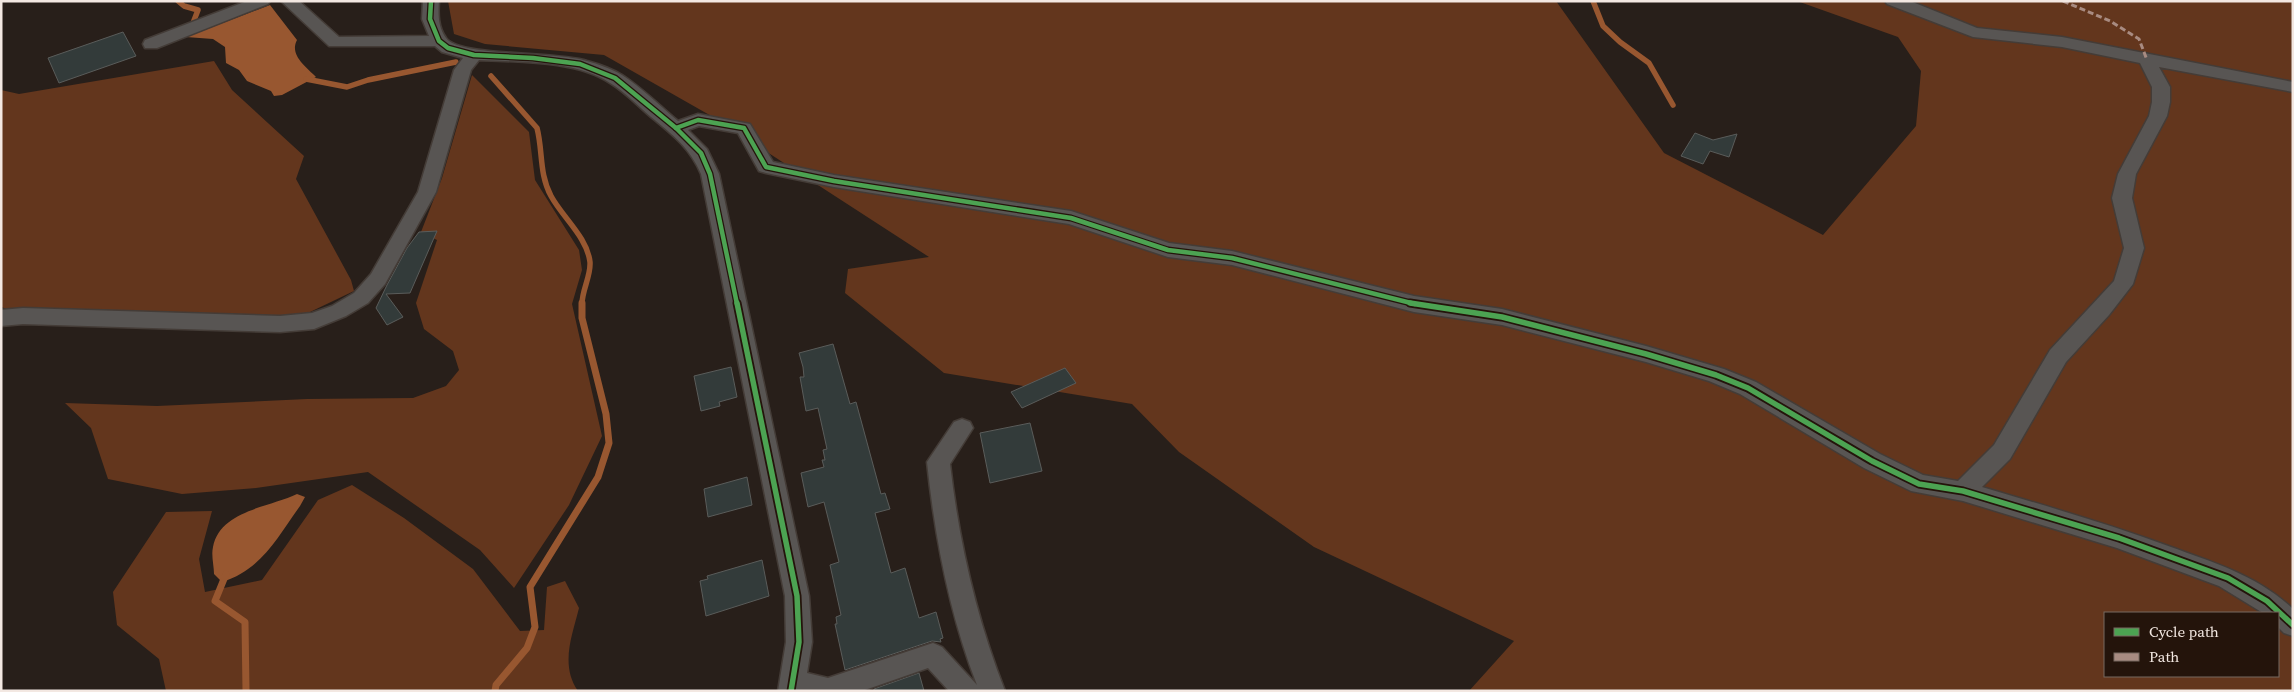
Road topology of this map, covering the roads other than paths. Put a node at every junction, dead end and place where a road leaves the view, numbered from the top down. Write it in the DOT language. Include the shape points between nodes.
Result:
graph roads {
  1 [pos="262,1"];
  2 [pos="289,1"];
  3 [pos="431,1"];
  4 [pos="1893,1"];
  5 [pos="439,41"];
  6 [pos="151,44"];
  7 [pos="474,55"];
  8 [pos="2147,60"];
  9 [pos="2293,87"];
  10 [pos="676,128"];
  11 [pos="1,318"];
  12 [pos="962,428"];
  13 [pos="1963,491"];
  14 [pos="2279,612"];
  15 [pos="2279,612"];
  16 [pos="2293,625"];
  17 [pos="792,686"];
  18 [pos="822,690"];
  19 [pos="966,691"];
  20 [pos="992,691"];
  1 -- 6 [label="street"];
  2 -- 5 [label="street" via="334,42"];
  3 -- 5 [label="street" via="430,19"];
  4 -- 8 [label="street" via="1973,32 2062,42"];
  5 -- 7 [label="street" via="460,53"];
  7 -- 10 [label="street" via="533,58 600,70 615,78"];
  7 -- 11 [label="street" via="464,70 427,192 378,279 362,298 314,321 280,324"];
  8 -- 9 [label="street"];
  8 -- 13 [label="street" via="2161,87 2161,102 2158,116 2127,174 2122,198 2134,248 2122,284 2058,356 2002,452"];
  10 -- 13 [label="street" via="698,120 744,128 766,166 834,181 1071,218 1168,250 1232,258 1414,304 1502,317 1646,354 1748,388 1872,461 1919,484"];
  10 -- 17 [label="street" via="701,153 710,174 797,596 798,642"];
  12 -- 20 [label="street" via="938,462 942,502 958,580"];
  13 -- 15 [label="street" via="2119,538 2228,578 2267,601"];
  14 -- 16 [label="street"];
  17 -- 18 [label="street"];
  18 -- 19 [label="street" via="933,655"];
}
